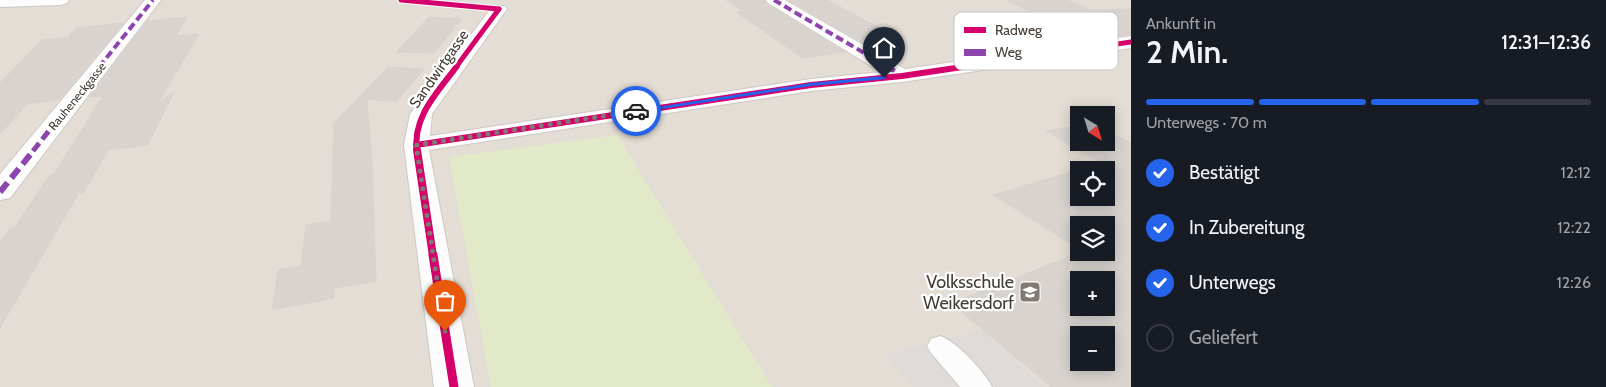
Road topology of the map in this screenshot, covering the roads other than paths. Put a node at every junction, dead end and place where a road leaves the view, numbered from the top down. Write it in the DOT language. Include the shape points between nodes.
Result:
graph roads {
  1 [pos="61,0"];
  2 [pos="153,0"];
  3 [pos="774,0"];
  4 [pos="0,2"];
  5 [pos="499,9"];
  6 [pos="1131,42"];
  7 [pos="1118,44"];
  8 [pos="954,68"];
  9 [pos="902,76"];
  10 [pos="416,145"];
  11 [pos="0,192"];
  12 [pos="940,346"];
  13 [pos="454,387"];
  14 [pos="978,387"];
  1 -- 4 [label="street"];
  2 -- 11 [label="street, Rauheneckgasse"];
  3 -- 9 [label="street"];
  5 -- 10 [label="street, Sandwirtgasse" via="421,114"];
  6 -- 7 [label="street"];
  8 -- 9 [label="street"];
  9 -- 10 [label="street" via="811,85"];
  10 -- 13 [label="street, Sandwirtgasse"];
  12 -- 14 [label="lane"];
}
